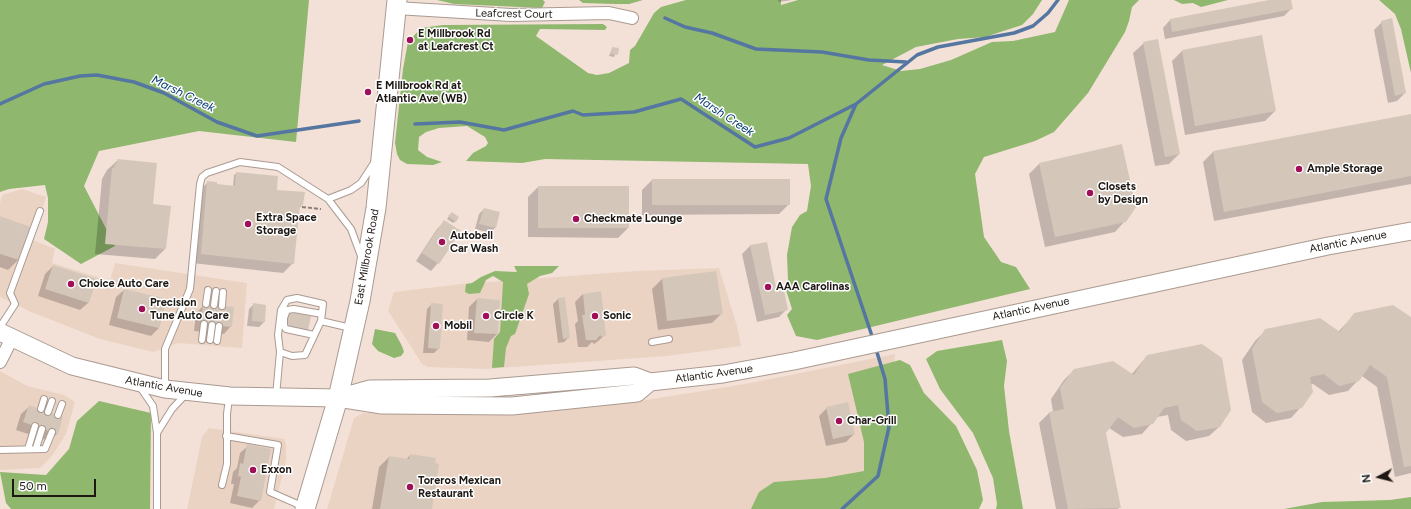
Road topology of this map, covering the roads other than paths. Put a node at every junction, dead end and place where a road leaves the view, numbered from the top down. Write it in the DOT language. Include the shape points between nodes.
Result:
graph roads {
  1 [pos="396,4"];
  2 [pos="632,18"];
  3 [pos="381,153"];
  4 [pos="328,199"];
  5 [pos="40,211"];
  6 [pos="1411,231"];
  7 [pos="365,272"];
  8 [pos="208,290"];
  9 [pos="216,291"];
  10 [pos="223,292"];
  11 [pos="206,304"];
  12 [pos="214,305"];
  13 [pos="222,306"];
  14 [pos="322,318"];
  15 [pos="204,324"];
  16 [pos="212,325"];
  17 [pos="219,326"];
  18 [pos="354,329"];
  19 [pos="4,333"];
  20 [pos="314,336"];
  21 [pos="669,339"];
  22 [pos="202,340"];
  23 [pos="210,340"];
  24 [pos="217,341"];
  25 [pos="652,342"];
  26 [pos="280,352"];
  27 [pos="0,362"];
  28 [pos="138,384"];
  29 [pos="165,389"];
  30 [pos="188,392"];
  31 [pos="230,396"];
  32 [pos="276,396"];
  33 [pos="338,398"];
  34 [pos="44,399"];
  35 [pos="52,401"];
  36 [pos="62,404"];
  37 [pos="40,409"];
  38 [pos="48,412"];
  39 [pos="58,415"];
  40 [pos="35,426"];
  41 [pos="42,429"];
  42 [pos="52,432"];
  43 [pos="157,433"];
  44 [pos="226,436"];
  45 [pos="28,448"];
  46 [pos="36,448"];
  47 [pos="0,450"];
  48 [pos="222,485"];
  49 [pos="305,508"];
  50 [pos="157,509"];
  1 -- 2 [label="street, Leafcrest Court" via="511,15 609,13"];
  1 -- 3 [label="main road, East Millbrook Road"];
  3 -- 4 [label="lane" via="361,183"];
  3 -- 7 [label="main road, East Millbrook Road" via="376,208"];
  4 -- 7 [label="lane" via="355,236"];
  4 -- 29 [label="lane" via="278,167 240,162 202,177 190,289 165,349"];
  5 -- 19 [label="lane" via="10,292 15,304"];
  6 -- 33 [label="main road, Atlantic Avenue" via="1221,268 767,367 650,382 637,394 512,406 382,405"];
  7 -- 18 [label="main road, East Millbrook Road"];
  8 -- 11 [label="lane"];
  9 -- 12 [label="lane"];
  10 -- 13 [label="lane"];
  14 -- 18 [label="lane"];
  14 -- 20 [label="lane"];
  14 -- 20 [label="lane" via="294,309 287,310 284,326 286,329"];
  14 -- 26 [label="lane" via="323,304 297,298 287,300 281,310 278,335"];
  15 -- 22 [label="lane"];
  16 -- 23 [label="lane"];
  17 -- 24 [label="lane"];
  18 -- 33 [label="main road, East Millbrook Road"];
  19 -- 27 [label="street"];
  19 -- 28 [label="main road, Atlantic Avenue" via="72,366"];
  20 -- 26 [label="lane" via="305,355 292,356"];
  21 -- 25 [label="lane"];
  26 -- 32 [label="lane"];
  28 -- 29 [label="main road, Atlantic Avenue"];
  28 -- 43 [label="lane" via="153,406"];
  29 -- 30 [label="main road, Atlantic Avenue"];
  30 -- 31 [label="main road, Atlantic Avenue"];
  30 -- 43 [label="lane" via="172,409"];
  31 -- 32 [label="main road, Atlantic Avenue"];
  31 -- 44 [label="lane" via="226,414"];
  32 -- 33 [label="main road, Atlantic Avenue"];
  33 -- 49 [label="main road, East Millbrook Road"];
  34 -- 37 [label="lane"];
  35 -- 38 [label="lane"];
  36 -- 39 [label="lane"];
  40 -- 45 [label="lane"];
  41 -- 46 [label="lane"];
  42 -- 46 [label="lane" via="45,449"];
  43 -- 50 [label="lane"];
  44 -- 48 [label="lane" via="227,464"];
  44 -- 49 [label="lane" via="278,445 270,492"];
  45 -- 46 [label="lane"];
  45 -- 47 [label="lane"];
}
